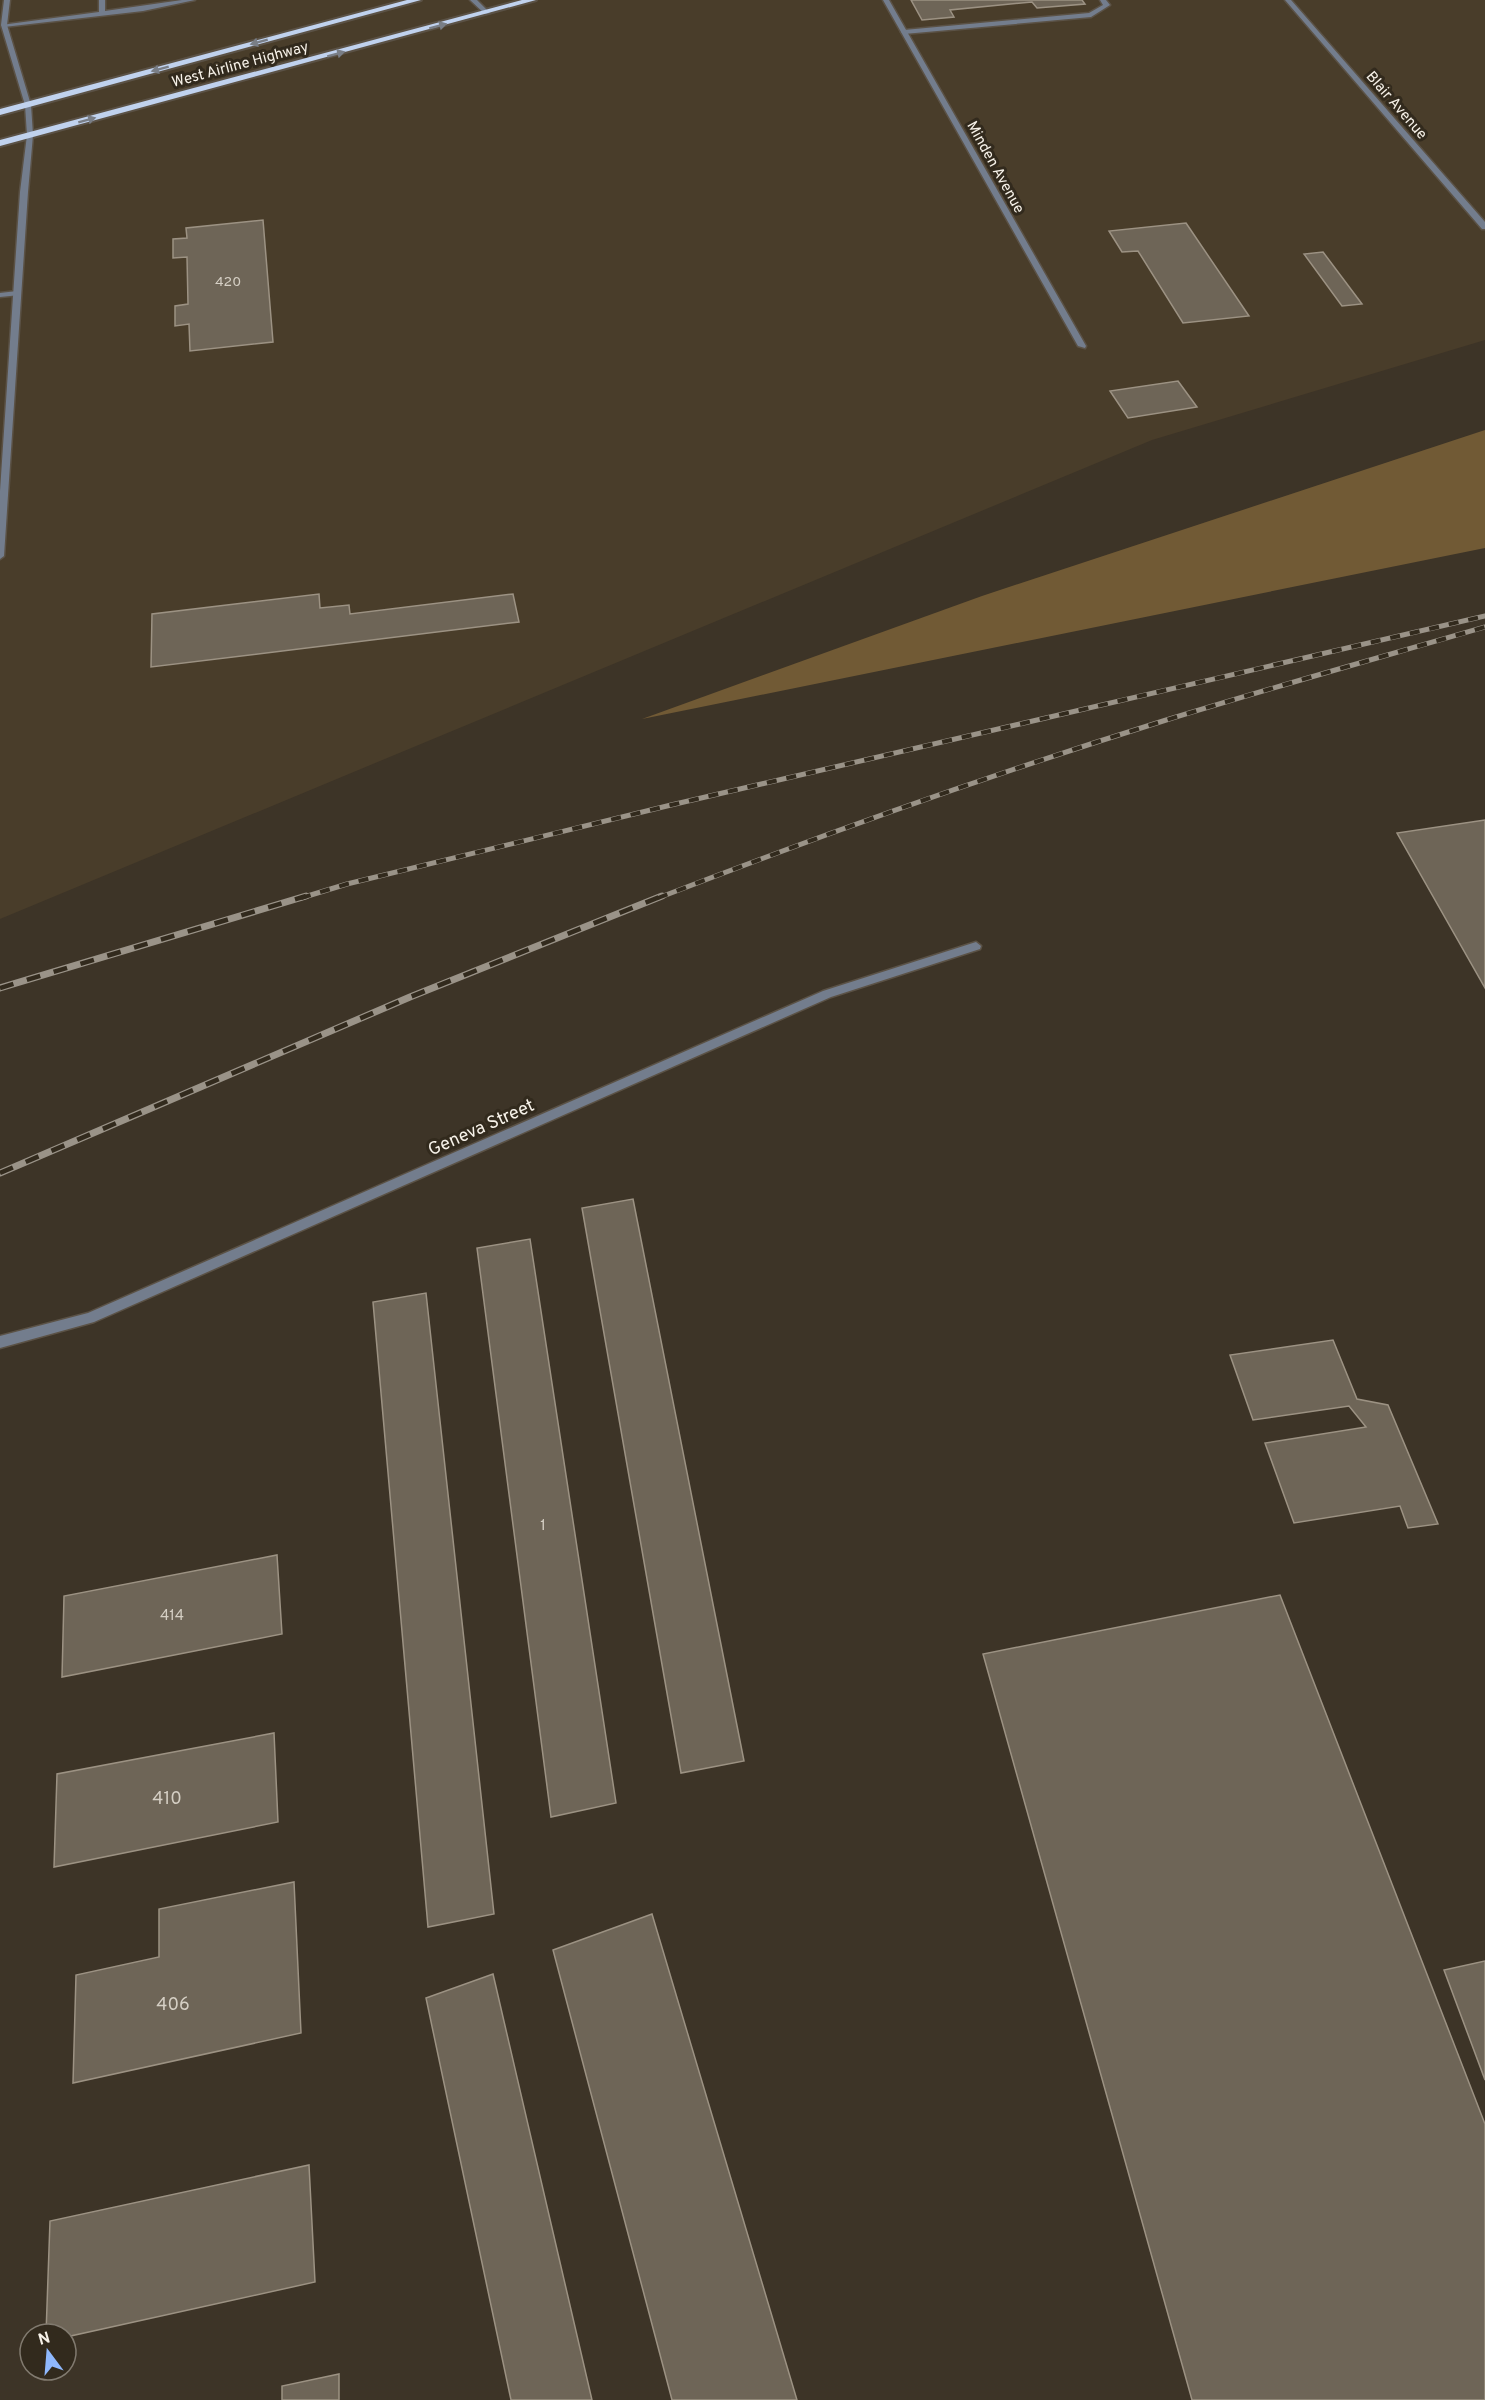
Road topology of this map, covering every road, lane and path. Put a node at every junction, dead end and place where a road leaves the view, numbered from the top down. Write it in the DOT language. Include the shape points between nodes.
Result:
graph roads {
  1 [pos="7,0"];
  2 [pos="102,0"];
  3 [pos="192,0"];
  4 [pos="417,0"];
  5 [pos="473,0"];
  6 [pos="532,0"];
  7 [pos="886,0"];
  8 [pos="1103,0"];
  9 [pos="1288,0"];
  10 [pos="487,13"];
  11 [pos="102,14"];
  12 [pos="4,25"];
  13 [pos="904,32"];
  14 [pos="28,105"];
  15 [pos="0,112"];
  16 [pos="30,135"];
  17 [pos="0,143"];
  18 [pos="1485,227"];
  19 [pos="17,294"];
  20 [pos="0,295"];
  21 [pos="1082,346"];
  22 [pos="0,556"];
  23 [pos="976,946"];
  24 [pos="0,1342"];
  1 -- 12 [label="street"];
  2 -- 11 [label="street"];
  3 -- 11 [label="street"];
  4 -- 14 [label="highway, West Airline Highway, one-way"];
  5 -- 10 [label="street"];
  6 -- 10 [label="highway, West Airline Highway"];
  7 -- 13 [label="street, Minden Avenue"];
  8 -- 13 [label="street" via="1107,5 1091,15"];
  9 -- 18 [label="street, Blair Avenue"];
  16 -- 10 [label="highway, West Airline Highway, one-way"];
  11 -- 12 [label="street"];
  12 -- 14 [label="street"];
  13 -- 21 [label="street, Minden Avenue"];
  14 -- 15 [label="highway, West Airline Highway"];
  14 -- 16 [label="street"];
  16 -- 17 [label="highway, West Airline Highway"];
  16 -- 19 [label="street"];
  19 -- 20 [label="street"];
  19 -- 22 [label="street"];
  23 -- 24 [label="street, Geneva Street" via="827,994 90,1318"];
}
